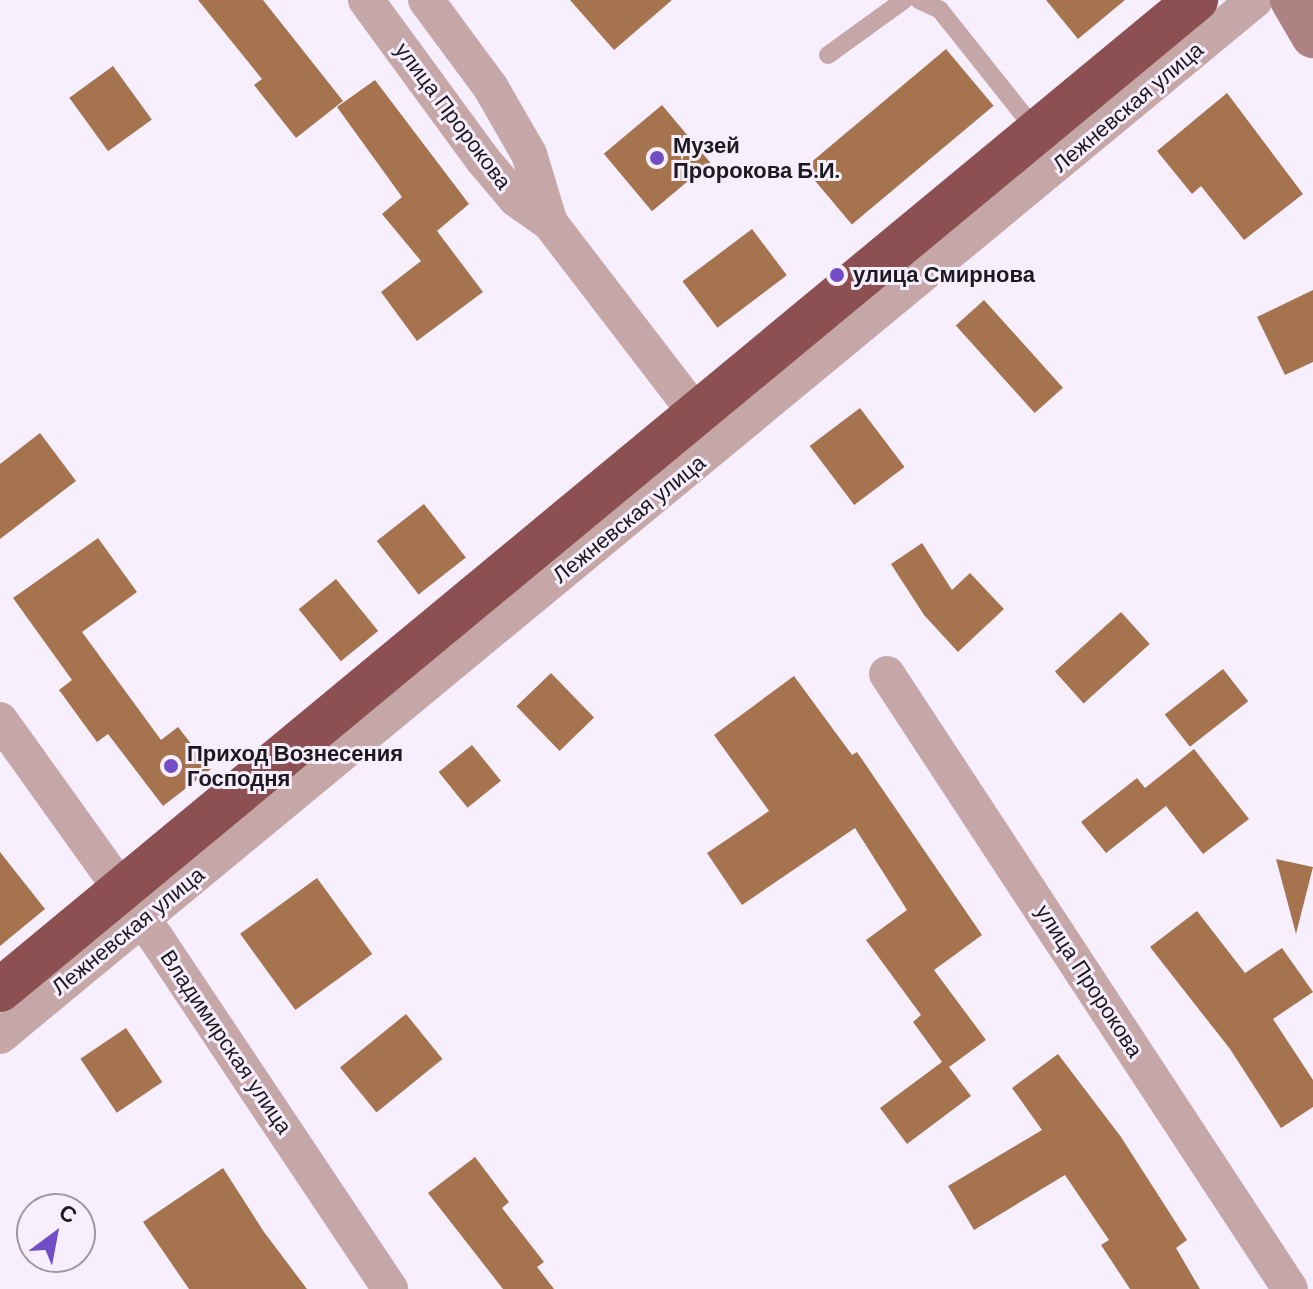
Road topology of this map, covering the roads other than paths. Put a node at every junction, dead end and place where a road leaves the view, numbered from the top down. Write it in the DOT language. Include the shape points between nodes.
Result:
graph roads {
  1 [pos="366,0"];
  2 [pos="426,0"];
  3 [pos="919,0"];
  4 [pos="1196,0"];
  5 [pos="1255,0"];
  6 [pos="1292,0"];
  7 [pos="891,3"];
  8 [pos="1313,36"];
  9 [pos="828,55"];
  10 [pos="1037,132"];
  11 [pos="550,223"];
  12 [pos="698,416"];
  13 [pos="887,674"];
  14 [pos="0,720"];
  15 [pos="132,904"];
  16 [pos="0,990"];
  17 [pos="0,1036"];
  18 [pos="390,1289"];
  19 [pos="1290,1289"];
  1 -- 11 [label="street, улица Пророкова" via="491,170 516,199"];
  2 -- 11 [label="street, улица Пророкова" via="491,88 529,154"];
  3 -- 10 [label="lane" via="940,10"];
  4 -- 10 [label="highway, Лежневская улица"];
  5 -- 15 [label="street, Лежневская улица"];
  6 -- 8 [label="main road"];
  7 -- 9 [label="lane"];
  10 -- 12 [label="highway, Лежневская улица"];
  11 -- 12 [label="street, улица Пророкова"];
  12 -- 15 [label="highway, Лежневская улица"];
  13 -- 19 [label="street, улица Пророкова"];
  14 -- 15 [label="street, Владимирская улица"];
  15 -- 16 [label="highway, Лежневская улица"];
  15 -- 17 [label="street, Лежневская улица"];
  15 -- 18 [label="street, Владимирская улица"];
}
